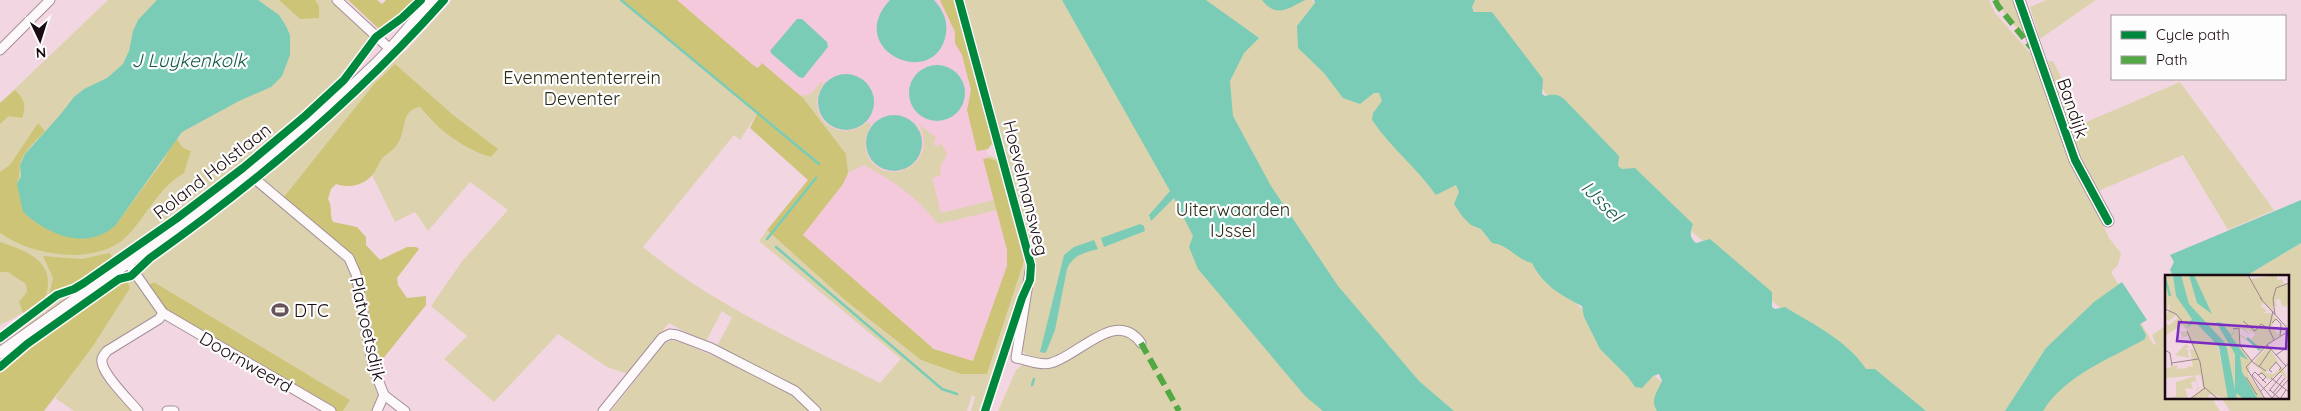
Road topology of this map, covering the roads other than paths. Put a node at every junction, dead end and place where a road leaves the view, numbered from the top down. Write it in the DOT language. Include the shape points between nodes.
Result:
graph roads {
  1 [pos="50,0"];
  2 [pos="337,0"];
  3 [pos="959,0"];
  4 [pos="2019,0"];
  5 [pos="430,3"];
  6 [pos="387,47"];
  7 [pos="0,50"];
  8 [pos="249,174"];
  9 [pos="2108,221"];
  10 [pos="128,263"];
  11 [pos="163,313"];
  12 [pos="1141,344"];
  13 [pos="0,353"];
  14 [pos="384,395"];
  15 [pos="138,411"];
  16 [pos="166,411"];
  17 [pos="174,411"];
  18 [pos="330,411"];
  19 [pos="377,411"];
  20 [pos="405,411"];
  21 [pos="603,411"];
  22 [pos="816,411"];
  1 -- 7 [label="street"];
  2 -- 6 [label="street"];
  3 -- 12 [label="street, Hoevelmansweg" via="1030,258 1030,280 1016,358 1050,363 1117,329 1132,332"];
  4 -- 9 [label="street, Bandijk" via="2074,160"];
  5 -- 6 [label="street, Roland Holstlaan"];
  6 -- 8 [label="street, Roland Holstlaan" via="315,119"];
  8 -- 10 [label="street, Roland Holstlaan"];
  8 -- 14 [label="street, Platvoetsdijk" via="349,258 356,274 373,367"];
  10 -- 11 [label="street"];
  10 -- 13 [label="street, Roland Holstlaan"];
  11 -- 15 [label="street" via="159,320 102,357 105,371"];
  11 -- 18 [label="street, Doornweerd"];
  14 -- 19 [label="street, Platvoetsdijk"];
  14 -- 20 [label="street"];
  16 -- 17 [label="street"];
  21 -- 22 [label="street" via="662,338 670,334 711,348 795,391"];
}
